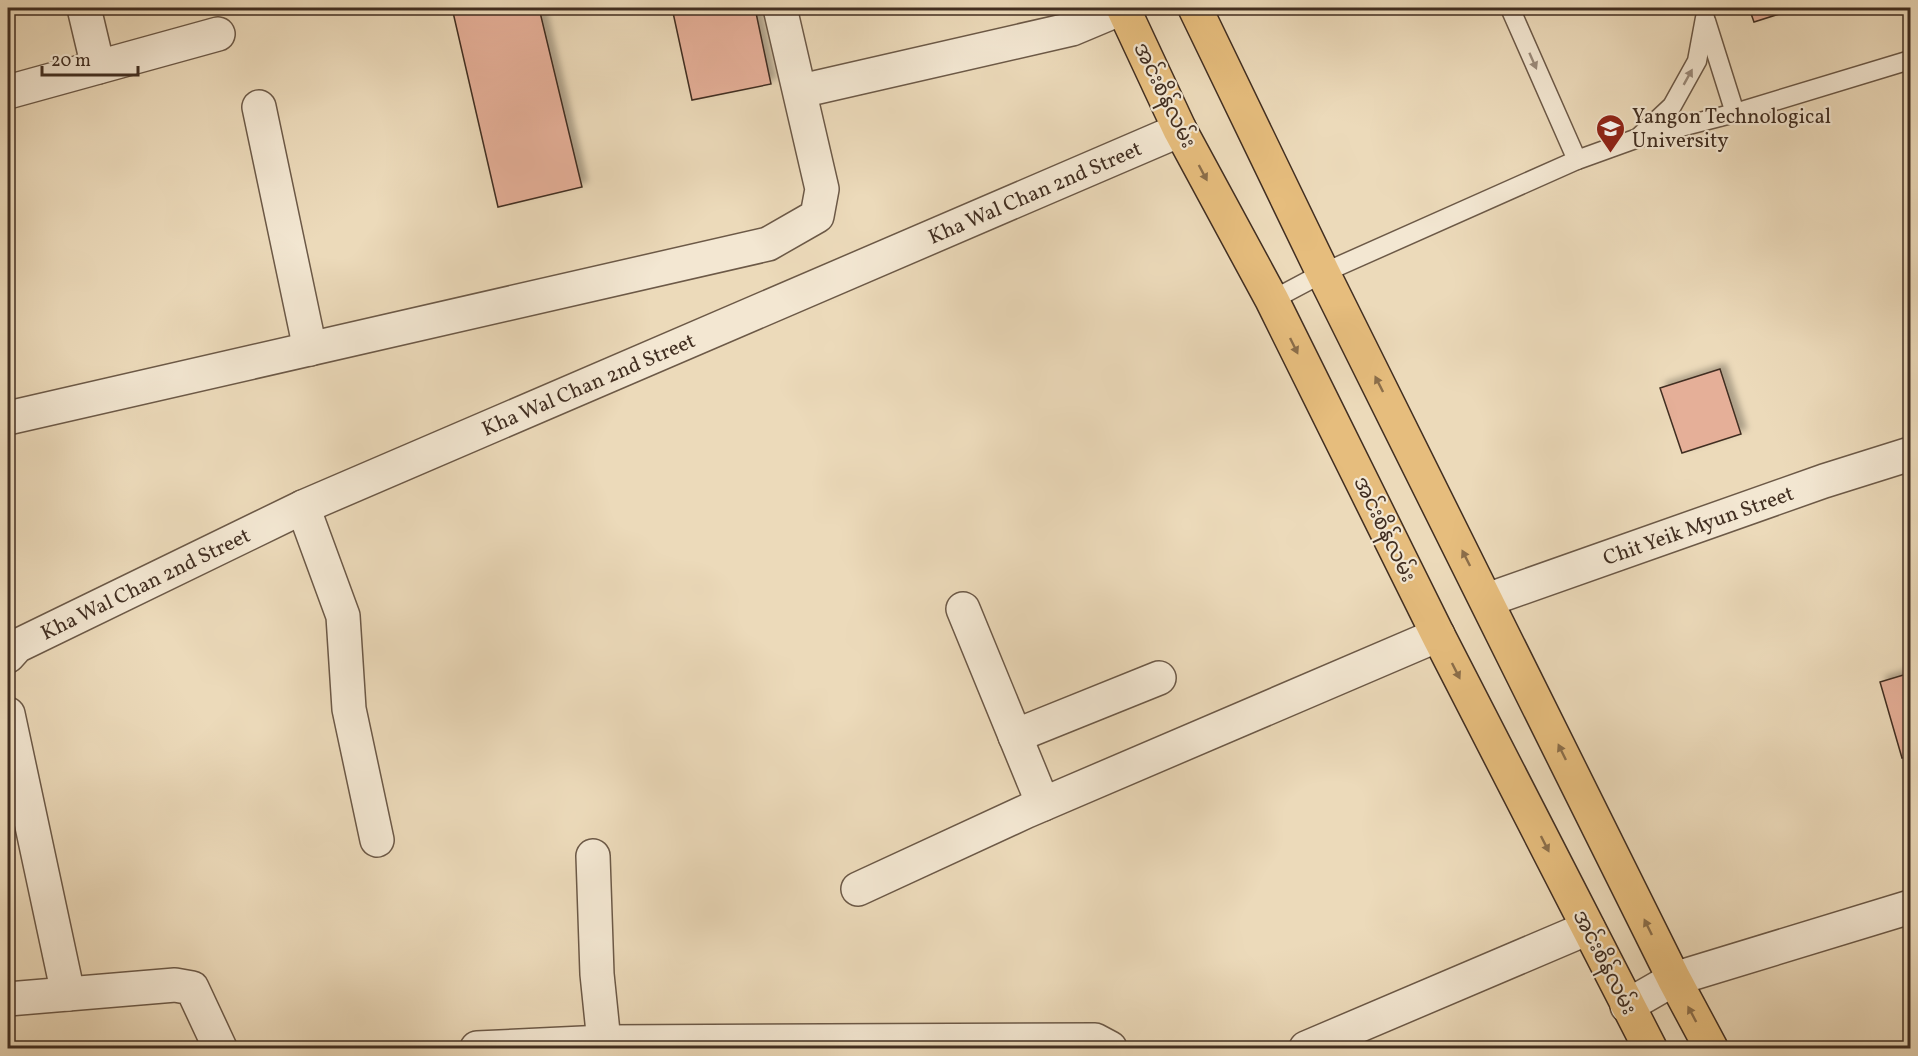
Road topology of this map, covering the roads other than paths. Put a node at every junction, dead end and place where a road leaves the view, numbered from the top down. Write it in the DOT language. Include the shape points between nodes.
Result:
graph roads {
  1 [pos="84,8"];
  2 [pos="780,8"];
  3 [pos="1122,8"];
  4 [pos="1195,8"];
  5 [pos="1510,8"];
  6 [pos="1703,13"];
  7 [pos="218,33"];
  8 [pos="1911,60"];
  9 [pos="98,67"];
  10 [pos="801,91"];
  11 [pos="8,92"];
  12 [pos="259,107"];
  13 [pos="1735,113"];
  14 [pos="1179,130"];
  15 [pos="1638,138"];
  16 [pos="1577,159"];
  17 [pos="1323,273"];
  18 [pos="1272,300"];
  19 [pos="310,349"];
  20 [pos="8,418"];
  21 [pos="1911,454"];
  22 [pos="303,507"];
  23 [pos="1487,600"];
  24 [pos="963,609"];
  25 [pos="1438,636"];
  26 [pos="8,656"];
  27 [pos="1159,678"];
  28 [pos="8,714"];
  29 [pos="1015,736"];
  30 [pos="1043,804"];
  31 [pos="377,840"];
  32 [pos="593,856"];
  33 [pos="858,889"];
  34 [pos="1911,907"];
  35 [pos="1588,928"];
  36 [pos="1674,979"];
  37 [pos="68,994"];
  38 [pos="8,999"];
  39 [pos="1627,1006"];
  40 [pos="604,1042"];
  41 [pos="220,1048"];
  42 [pos="477,1048"];
  43 [pos="1110,1048"];
  44 [pos="1306,1048"];
  45 [pos="1650,1048"];
  46 [pos="1711,1048"];
  1 -- 9 [label="street"];
  2 -- 10 [label="street"];
  3 -- 10 [label="street" via="1072,29"];
  3 -- 14 [label="main road, အင်းစိန်လမ်း"];
  4 -- 17 [label="main road"];
  5 -- 16 [label="lane, one-way"];
  6 -- 13 [label="lane"];
  15 -- 6 [label="lane, one-way" via="1672,106 1697,61"];
  7 -- 9 [label="street"];
  8 -- 13 [label="lane"];
  9 -- 11 [label="street"];
  10 -- 19 [label="street" via="822,189 817,216 768,244"];
  12 -- 19 [label="street"];
  13 -- 15 [label="lane"];
  14 -- 18 [label="main road, အင်းစိန်လမ်း, one-way"];
  14 -- 22 [label="street, Kha Wal Chan 2nd Street"];
  15 -- 16 [label="lane"];
  16 -- 17 [label="lane"];
  17 -- 18 [label="lane"];
  23 -- 17 [label="main road, one-way"];
  18 -- 25 [label="main road, အင်းစိန်လမ်း, one-way"];
  19 -- 20 [label="street"];
  21 -- 23 [label="street, Chit Yeik Myun Street"];
  22 -- 26 [label="street, Kha Wal Chan 2nd Street" via="17,646"];
  22 -- 31 [label="street" via="343,616 349,709"];
  36 -- 23 [label="main road, one-way"];
  24 -- 29 [label="street"];
  25 -- 30 [label="street"];
  25 -- 35 [label="main road, အင်းစိန်လမ်း, one-way"];
  27 -- 29 [label="street"];
  28 -- 37 [label="street"];
  29 -- 30 [label="street"];
  30 -- 33 [label="street"];
  32 -- 40 [label="street"];
  34 -- 36 [label="street"];
  35 -- 39 [label="main road, အင်းစိန်လမ်း"];
  35 -- 44 [label="street"];
  36 -- 39 [label="street"];
  46 -- 36 [label="main road, one-way"];
  37 -- 38 [label="street"];
  37 -- 41 [label="street" via="175,985 192,988"];
  39 -- 45 [label="main road, အင်းစိန်လမ်း"];
  40 -- 42 [label="street"];
  40 -- 43 [label="street" via="1095,1040"];
}
